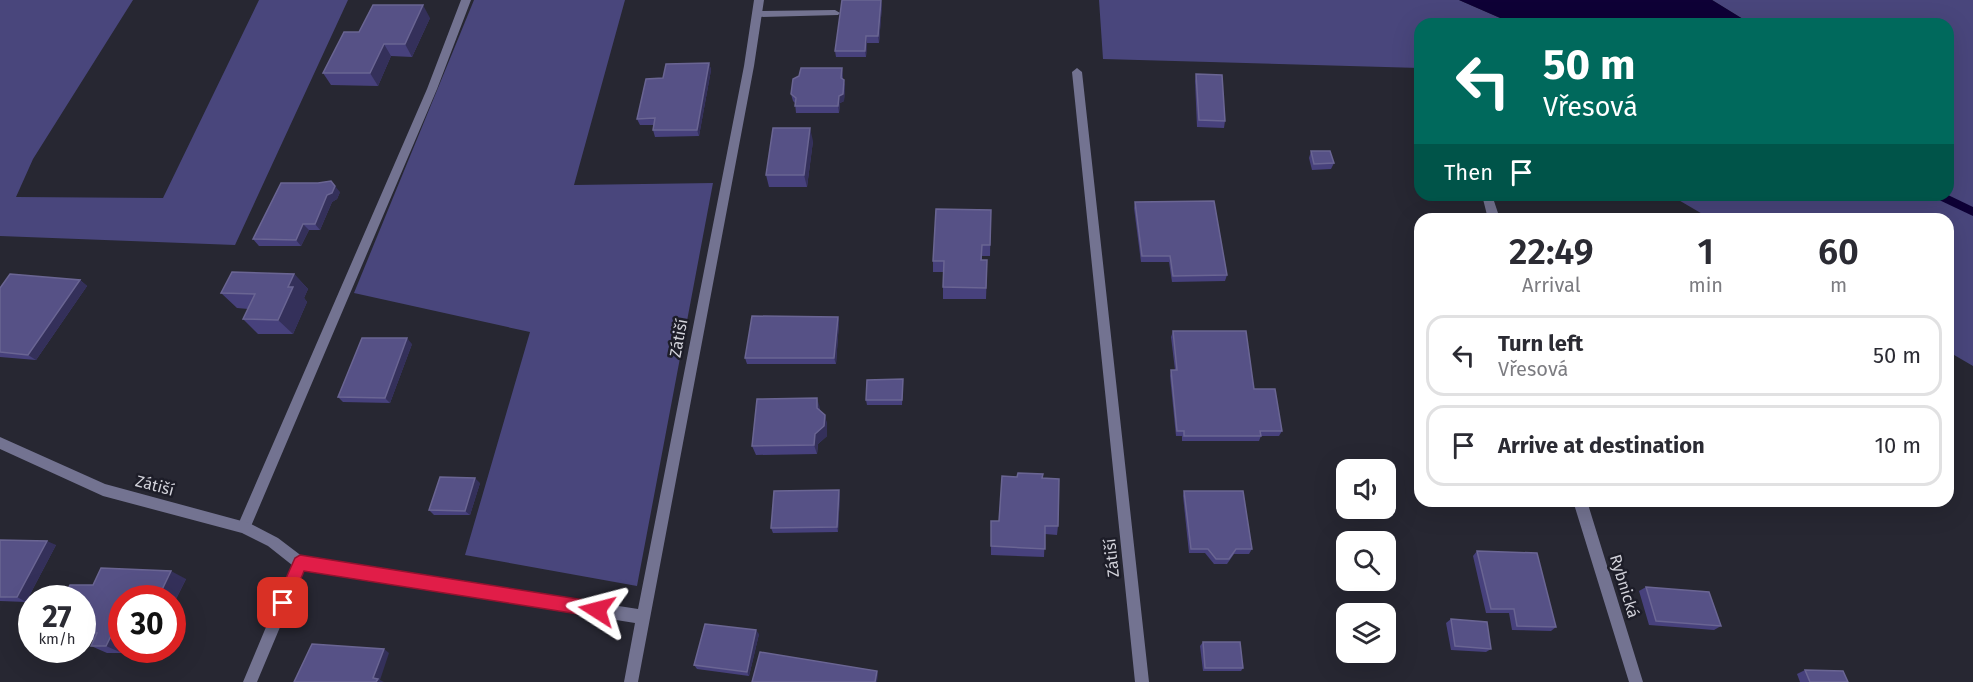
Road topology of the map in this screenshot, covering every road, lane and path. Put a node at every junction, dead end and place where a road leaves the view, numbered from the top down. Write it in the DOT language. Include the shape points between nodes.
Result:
graph roads {
  1 [pos="466,0"];
  2 [pos="759,0"];
  3 [pos="835,13"];
  4 [pos="757,14"];
  5 [pos="1077,72"];
  6 [pos="0,443"];
  7 [pos="1582,507"];
  8 [pos="244,527"];
  9 [pos="300,563"];
  10 [pos="643,617"];
  11 [pos="250,682"];
  12 [pos="631,682"];
  13 [pos="1142,682"];
  14 [pos="1635,682"];
  1 -- 8 [label="street" via="432,89"];
  2 -- 4 [label="street, Zátiší"];
  3 -- 4 [label="street"];
  4 -- 10 [label="street, Zátiší"];
  5 -- 13 [label="street, Zátiší"];
  6 -- 8 [label="street, Zátiší" via="103,490"];
  7 -- 14 [label="street, Rybnická"];
  8 -- 9 [label="street, Zátiší" via="273,542"];
  9 -- 10 [label="street"];
  9 -- 11 [label="street"];
  10 -- 12 [label="street, Zátiší"];
}
